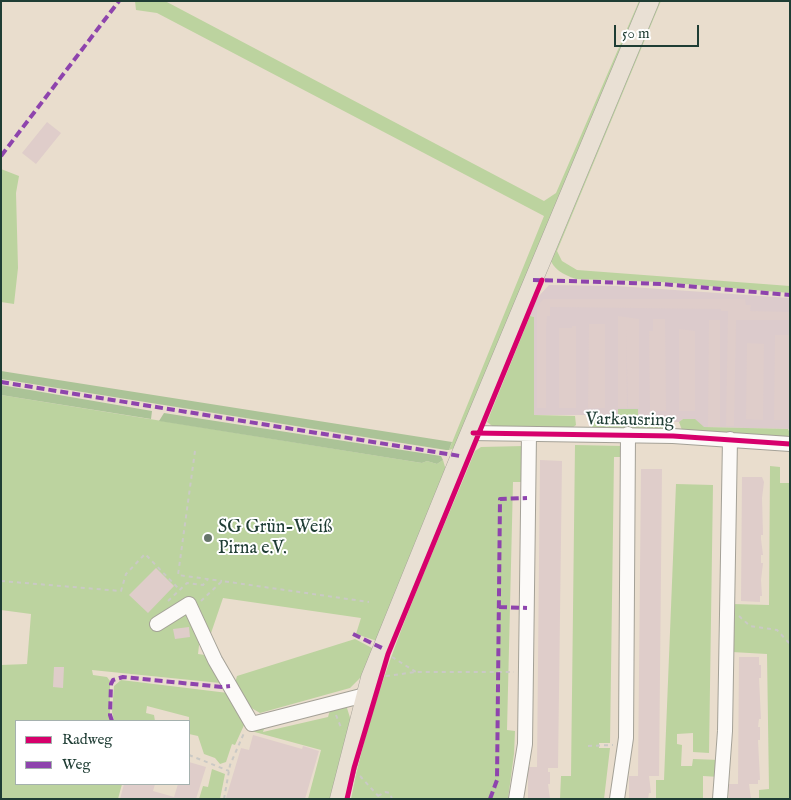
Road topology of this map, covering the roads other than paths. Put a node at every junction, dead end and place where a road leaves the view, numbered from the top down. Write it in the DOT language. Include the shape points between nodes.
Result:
graph roads {
  1 [pos="650,1"];
  2 [pos="470,433"];
  3 [pos="529,434"];
  4 [pos="628,434"];
  5 [pos="730,439"];
  6 [pos="790,444"];
  7 [pos="157,624"];
  8 [pos="368,686"];
  9 [pos="339,799"];
  10 [pos="516,799"];
  11 [pos="617,799"];
  12 [pos="720,799"];
  1 -- 2 [label="main road"];
  2 -- 3 [label="street, Varkausring"];
  2 -- 8 [label="main road"];
  3 -- 4 [label="street, Varkausring"];
  3 -- 10 [label="street" via="525,744"];
  4 -- 5 [label="street, Varkausring"];
  4 -- 11 [label="street, Varkausring" via="625,745"];
  5 -- 6 [label="street, Varkausring"];
  5 -- 12 [label="street" via="724,758"];
  7 -- 8 [label="street" via="189,604 215,660 252,724 330,702"];
  8 -- 9 [label="main road"];
}
